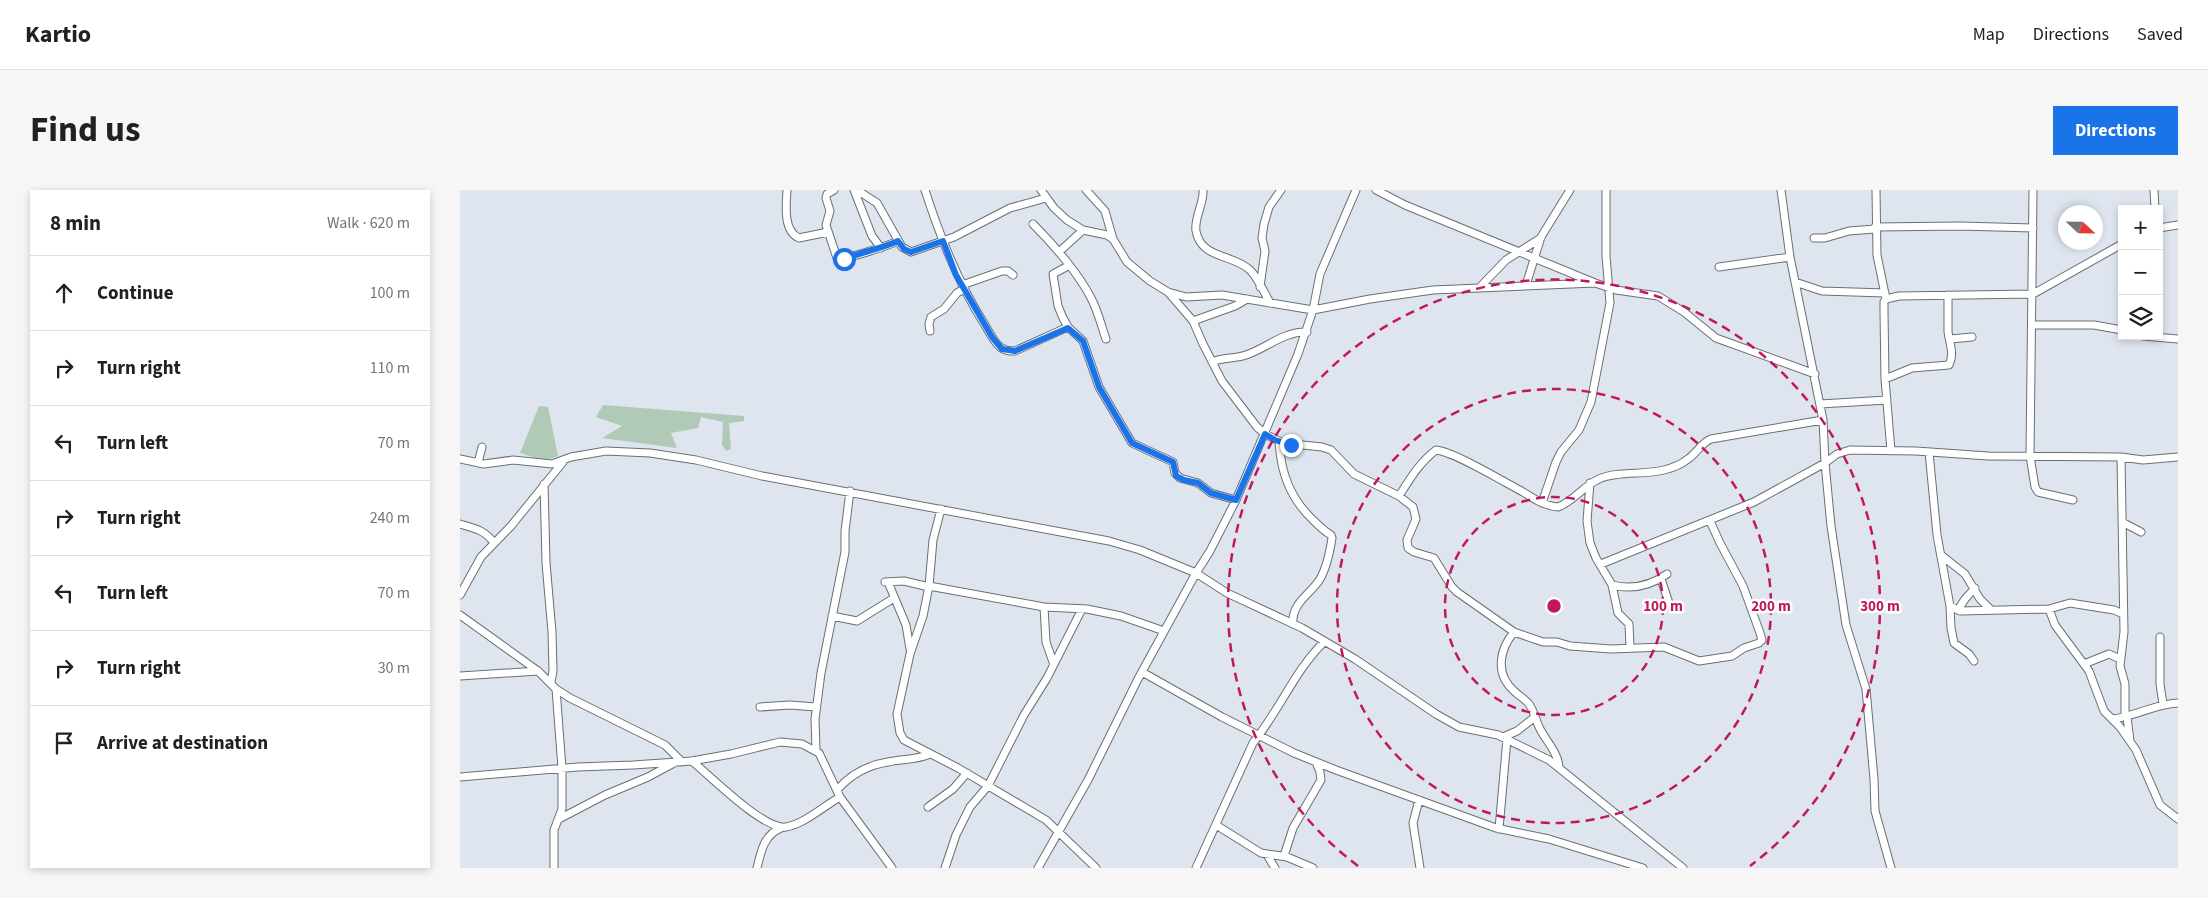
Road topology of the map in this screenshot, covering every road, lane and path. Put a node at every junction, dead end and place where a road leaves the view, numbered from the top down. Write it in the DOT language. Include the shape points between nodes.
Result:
graph roads {
  1 [pos="787,190"];
  2 [pos="834,190"];
  3 [pos="855,190"];
  4 [pos="925,190"];
  5 [pos="1041,190"];
  6 [pos="1086,190"];
  7 [pos="1203,190"];
  8 [pos="1281,190"];
  9 [pos="1356,190"];
  10 [pos="1376,190"];
  11 [pos="1570,190"];
  12 [pos="1606,190"];
  13 [pos="1781,190"];
  14 [pos="1876,190"];
  15 [pos="2033,190"];
  16 [pos="2154,190"];
  17 [pos="1046,198"];
  18 [pos="2154,205"];
  19 [pos="1033,224"];
  20 [pos="2178,225"];
  21 [pos="2163,227"];
  22 [pos="1875,228"];
  23 [pos="2033,228"];
  24 [pos="1082,230"];
  25 [pos="828,232"];
  26 [pos="1541,237"];
  27 [pos="1814,238"];
  28 [pos="1113,239"];
  29 [pos="898,241"];
  30 [pos="943,241"];
  31 [pos="2118,246"];
  32 [pos="881,248"];
  33 [pos="1059,252"];
  34 [pos="1518,252"];
  35 [pos="1790,257"];
  36 [pos="1534,258"];
  37 [pos="1068,266"];
  38 [pos="1718,267"];
  39 [pos="1013,275"];
  40 [pos="1795,282"];
  41 [pos="1595,283"];
  42 [pos="1526,285"];
  43 [pos="963,287"];
  44 [pos="1260,287"];
  45 [pos="1480,287"];
  46 [pos="1609,288"];
  47 [pos="1168,292"];
  48 [pos="2033,294"];
  49 [pos="1948,295"];
  50 [pos="1886,296"];
  51 [pos="1247,299"];
  52 [pos="1270,302"];
  53 [pos="1313,310"];
  54 [pos="1193,321"];
  55 [pos="2032,325"];
  56 [pos="1068,328"];
  57 [pos="2118,329"];
  58 [pos="930,331"];
  59 [pos="1307,332"];
  60 [pos="1972,336"];
  61 [pos="1950,338"];
  62 [pos="2163,338"];
  63 [pos="1106,339"];
  64 [pos="2178,339"];
  65 [pos="1212,362"];
  66 [pos="1815,374"];
  67 [pos="1885,378"];
  68 [pos="1887,400"];
  69 [pos="1820,404"];
  70 [pos="1823,420"];
  71 [pos="1265,434"];
  72 [pos="1279,442"];
  73 [pos="482,447"];
  74 [pos="1890,451"];
  75 [pos="1929,452"];
  76 [pos="2030,456"];
  77 [pos="2121,457"];
  78 [pos="2178,457"];
  79 [pos="460,459"];
  80 [pos="565,460"];
  81 [pos="478,463"];
  82 [pos="1825,463"];
  83 [pos="1590,483"];
  84 [pos="544,484"];
  85 [pos="850,491"];
  86 [pos="1399,496"];
  87 [pos="1236,500"];
  88 [pos="2073,500"];
  89 [pos="1542,503"];
  90 [pos="941,509"];
  91 [pos="1710,521"];
  92 [pos="2122,522"];
  93 [pos="460,524"];
  94 [pos="2141,532"];
  95 [pos="494,543"];
  96 [pos="1941,555"];
  97 [pos="1601,564"];
  98 [pos="1196,573"];
  99 [pos="1612,585"];
  100 [pos="929,587"];
  101 [pos="1974,588"];
  102 [pos="460,595"];
  103 [pos="894,598"];
  104 [pos="1669,603"];
  105 [pos="1950,606"];
  106 [pos="1044,607"];
  107 [pos="1082,609"];
  108 [pos="2049,609"];
  109 [pos="1958,610"];
  110 [pos="1991,610"];
  111 [pos="2123,614"];
  112 [pos="460,615"];
  113 [pos="832,616"];
  114 [pos="1293,624"];
  115 [pos="1164,631"];
  116 [pos="1514,632"];
  117 [pos="2160,637"];
  118 [pos="1324,642"];
  119 [pos="1630,647"];
  120 [pos="910,654"];
  121 [pos="2120,659"];
  122 [pos="1974,661"];
  123 [pos="1053,662"];
  124 [pos="2084,664"];
  125 [pos="538,671"];
  126 [pos="1142,672"];
  127 [pos="460,676"];
  128 [pos="551,682"];
  129 [pos="556,688"];
  130 [pos="2178,703"];
  131 [pos="2163,704"];
  132 [pos="760,707"];
  133 [pos="816,707"];
  134 [pos="1535,717"];
  135 [pos="2126,717"];
  136 [pos="2113,719"];
  137 [pos="1260,735"];
  138 [pos="1505,738"];
  139 [pos="2130,742"];
  140 [pos="816,750"];
  141 [pos="930,754"];
  142 [pos="692,761"];
  143 [pos="679,762"];
  144 [pos="1316,762"];
  145 [pos="1559,767"];
  146 [pos="562,768"];
  147 [pos="967,773"];
  148 [pos="460,776"];
  149 [pos="988,786"];
  150 [pos="838,794"];
  151 [pos="1419,800"];
  152 [pos="928,808"];
  153 [pos="2178,818"];
  154 [pos="559,819"];
  155 [pos="1216,826"];
  156 [pos="781,828"];
  157 [pos="1499,828"];
  158 [pos="1059,831"];
  159 [pos="1267,855"];
  160 [pos="1284,856"];
  161 [pos="554,868"];
  162 [pos="757,868"];
  163 [pos="892,868"];
  164 [pos="945,868"];
  165 [pos="1038,868"];
  166 [pos="1096,868"];
  167 [pos="1196,868"];
  168 [pos="1275,868"];
  169 [pos="1313,868"];
  170 [pos="1420,868"];
  171 [pos="1643,868"];
  172 [pos="1683,868"];
  173 [pos="1891,868"];
  1 -- 25 [label="street" via="787,221 794,235 800,238"];
  2 -- 25 [label="street" via="826,198 830,211 826,223"];
  3 -- 29 [label="street" via="877,203"];
  3 -- 32 [label="street" via="872,236"];
  4 -- 30 [label="street"];
  5 -- 17 [label="street"];
  6 -- 28 [label="street" via="1105,211"];
  7 -- 44 [label="street" via="1196,226 1199,243 1207,250 1246,266"];
  8 -- 44 [label="street" via="1269,207 1264,224 1262,238 1265,251"];
  9 -- 53 [label="street" via="1320,274"];
  10 -- 34 [label="street"];
  11 -- 26 [label="street"];
  12 -- 46 [label="street"];
  13 -- 35 [label="street"];
  14 -- 22 [label="street"];
  15 -- 23 [label="street"];
  16 -- 18 [label="street"];
  17 -- 24 [label="street"];
  17 -- 30 [label="street" via="1010,208"];
  19 -- 33 [label="street"];
  20 -- 21 [label="street"];
  22 -- 23 [label="street"];
  22 -- 27 [label="street"];
  22 -- 50 [label="street" via="1878,264"];
  23 -- 48 [label="street"];
  24 -- 28 [label="street"];
  24 -- 33 [label="street"];
  25 -- 32 [label="street" via="840,260"];
  26 -- 34 [label="street"];
  26 -- 36 [label="street"];
  28 -- 47 [label="street" via="1127,262"];
  29 -- 30 [label="street" via="911,252"];
  29 -- 32 [label="street"];
  30 -- 43 [label="street"];
  31 -- 48 [label="street"];
  33 -- 37 [label="street"];
  34 -- 36 [label="street"];
  34 -- 45 [label="street"];
  35 -- 38 [label="street"];
  35 -- 40 [label="street"];
  36 -- 41 [label="street"];
  36 -- 42 [label="street"];
  37 -- 56 [label="street" via="1052,274 1058,306"];
  37 -- 63 [label="street" via="1091,298"];
  39 -- 43 [label="street" via="1002,271"];
  40 -- 50 [label="street" via="1822,291"];
  40 -- 66 [label="street"];
  41 -- 42 [label="street"];
  41 -- 46 [label="street"];
  42 -- 45 [label="street"];
  43 -- 56 [label="street" via="992,337 1008,351 1015,351"];
  43 -- 58 [label="street" via="944,309 931,317"];
  44 -- 52 [label="street"];
  45 -- 53 [label="street" via="1409,293"];
  46 -- 66 [label="street" via="1658,296 1716,338"];
  46 -- 89 [label="street" via="1610,303 1592,402 1579,430 1556,462"];
  47 -- 51 [label="street"];
  47 -- 54 [label="street"];
  48 -- 49 [label="street"];
  48 -- 55 [label="street"];
  49 -- 50 [label="street"];
  49 -- 61 [label="street"];
  50 -- 67 [label="street"];
  51 -- 52 [label="street"];
  51 -- 54 [label="street"];
  52 -- 53 [label="street"];
  53 -- 59 [label="street"];
  54 -- 65 [label="street"];
  55 -- 57 [label="street" via="2094,325"];
  55 -- 76 [label="street"];
  56 -- 87 [label="street" via="1083,341 1099,387 1132,443 1173,462 1175,473 1180,478 1198,483 1211,493"];
  59 -- 65 [label="street" via="1296,332 1246,355"];
  59 -- 71 [label="street"];
  60 -- 61 [label="street"];
  61 -- 67 [label="street" via="1952,356 1948,366 1912,368"];
  62 -- 64 [label="street"];
  65 -- 71 [label="street" via="1230,392"];
  66 -- 69 [label="street"];
  67 -- 68 [label="street"];
  68 -- 69 [label="street"];
  68 -- 74 [label="street"];
  69 -- 70 [label="street"];
  70 -- 82 [label="street"];
  70 -- 83 [label="street" via="1711,439 1680,464 1664,470 1604,476"];
  71 -- 72 [label="street"];
  71 -- 87 [label="street"];
  72 -- 86 [label="street" via="1328,448 1354,474"];
  72 -- 114 [label="street" via="1288,488 1302,509 1332,538 1322,576 1299,602 1293,614"];
  73 -- 81 [label="street"];
  74 -- 75 [label="street"];
  74 -- 82 [label="street" via="1850,450 1836,454"];
  75 -- 76 [label="street"];
  75 -- 96 [label="street"];
  76 -- 77 [label="street"];
  76 -- 88 [label="street" via="2038,492"];
  77 -- 78 [label="street" via="2143,460"];
  77 -- 92 [label="street"];
  79 -- 81 [label="street"];
  80 -- 81 [label="street" via="552,464 513,460"];
  80 -- 84 [label="street"];
  80 -- 85 [label="street" via="606,451 650,453"];
  82 -- 91 [label="street" via="1767,496"];
  82 -- 173 [label="street" via="1846,625 1866,690 1875,811"];
  83 -- 89 [label="street" via="1563,505 1552,507"];
  83 -- 97 [label="street" via="1588,531"];
  84 -- 95 [label="street"];
  84 -- 128 [label="street" via="552,627"];
  85 -- 90 [label="street"];
  85 -- 113 [label="street" via="845,552"];
  86 -- 89 [label="street" via="1426,457 1442,450"];
  86 -- 116 [label="street" via="1413,507 1416,515 1407,540 1408,548 1434,558 1452,587"];
  87 -- 98 [label="street"];
  90 -- 98 [label="street" via="1109,541"];
  90 -- 100 [label="street" via="931,552"];
  91 -- 97 [label="street"];
  91 -- 119 [label="street" via="1743,586 1762,640 1732,656 1699,661 1664,647"];
  92 -- 94 [label="street"];
  92 -- 111 [label="street"];
  93 -- 95 [label="street" via="483,532"];
  95 -- 102 [label="street" via="476,563"];
  96 -- 101 [label="street" via="1965,574"];
  96 -- 105 [label="street"];
  97 -- 99 [label="street"];
  98 -- 114 [label="street" via="1227,593"];
  98 -- 115 [label="street"];
  99 -- 104 [label="street" via="1641,586 1664,577"];
  99 -- 119 [label="street" via="1618,613 1629,624"];
  100 -- 103 [label="street" via="886,582"];
  100 -- 106 [label="street"];
  100 -- 120 [label="street"];
  101 -- 109 [label="street"];
  101 -- 110 [label="street"];
  103 -- 113 [label="street" via="857,620"];
  103 -- 120 [label="street" via="906,625"];
  105 -- 109 [label="street"];
  105 -- 122 [label="street" via="1954,643"];
  106 -- 107 [label="street"];
  106 -- 123 [label="street" via="1046,642"];
  107 -- 115 [label="street" via="1121,616"];
  107 -- 123 [label="street"];
  108 -- 110 [label="street"];
  108 -- 111 [label="street" via="2070,602"];
  108 -- 124 [label="street" via="2055,625"];
  109 -- 110 [label="street"];
  111 -- 121 [label="street"];
  112 -- 125 [label="street"];
  113 -- 133 [label="street"];
  114 -- 118 [label="street"];
  115 -- 126 [label="street"];
  116 -- 119 [label="street" via="1543,642 1570,646"];
  116 -- 134 [label="street" via="1503,650 1501,671 1508,685 1528,702"];
  117 -- 131 [label="street"];
  118 -- 137 [label="street" via="1312,653"];
  118 -- 138 [label="street" via="1459,727"];
  120 -- 141 [label="street" via="897,714 898,727 904,740"];
  121 -- 124 [label="street" via="2109,654"];
  121 -- 135 [label="street"];
  123 -- 149 [label="street"];
  124 -- 136 [label="street" via="2095,683 2104,711"];
  125 -- 127 [label="street"];
  125 -- 128 [label="street"];
  126 -- 137 [label="street"];
  126 -- 158 [label="street"];
  128 -- 129 [label="street"];
  129 -- 143 [label="street" via="665,745"];
  129 -- 146 [label="street"];
  130 -- 131 [label="street"];
  131 -- 135 [label="street"];
  132 -- 133 [label="street"];
  133 -- 140 [label="street"];
  134 -- 138 [label="street"];
  134 -- 145 [label="street" via="1557,757"];
  135 -- 136 [label="street"];
  135 -- 139 [label="street"];
  136 -- 139 [label="street"];
  137 -- 144 [label="street"];
  137 -- 155 [label="street" via="1242,764"];
  138 -- 145 [label="street"];
  138 -- 157 [label="street"];
  139 -- 153 [label="street" via="2160,805"];
  140 -- 142 [label="street" via="802,744 780,742"];
  140 -- 150 [label="street"];
  141 -- 147 [label="street"];
  141 -- 150 [label="street" via="869,767 843,783"];
  142 -- 143 [label="street"];
  142 -- 156 [label="street" via="751,812"];
  143 -- 146 [label="street"];
  143 -- 154 [label="street"];
  144 -- 151 [label="street"];
  144 -- 160 [label="street" via="1321,780 1293,828"];
  145 -- 172 [label="street"];
  146 -- 148 [label="street"];
  146 -- 154 [label="street"];
  147 -- 149 [label="street"];
  147 -- 152 [label="street" via="953,789"];
  149 -- 158 [label="street"];
  149 -- 164 [label="street" via="970,807"];
  150 -- 156 [label="street" via="792,825"];
  150 -- 163 [label="street"];
  151 -- 157 [label="street"];
  151 -- 170 [label="street" via="1414,823"];
  154 -- 161 [label="street" via="554,830"];
  155 -- 159 [label="street"];
  155 -- 167 [label="street"];
  156 -- 162 [label="street" via="774,830 762,846"];
  157 -- 171 [label="street"];
  158 -- 165 [label="street"];
  158 -- 166 [label="street"];
  159 -- 160 [label="street"];
  159 -- 168 [label="street"];
  160 -- 169 [label="street"];
}
